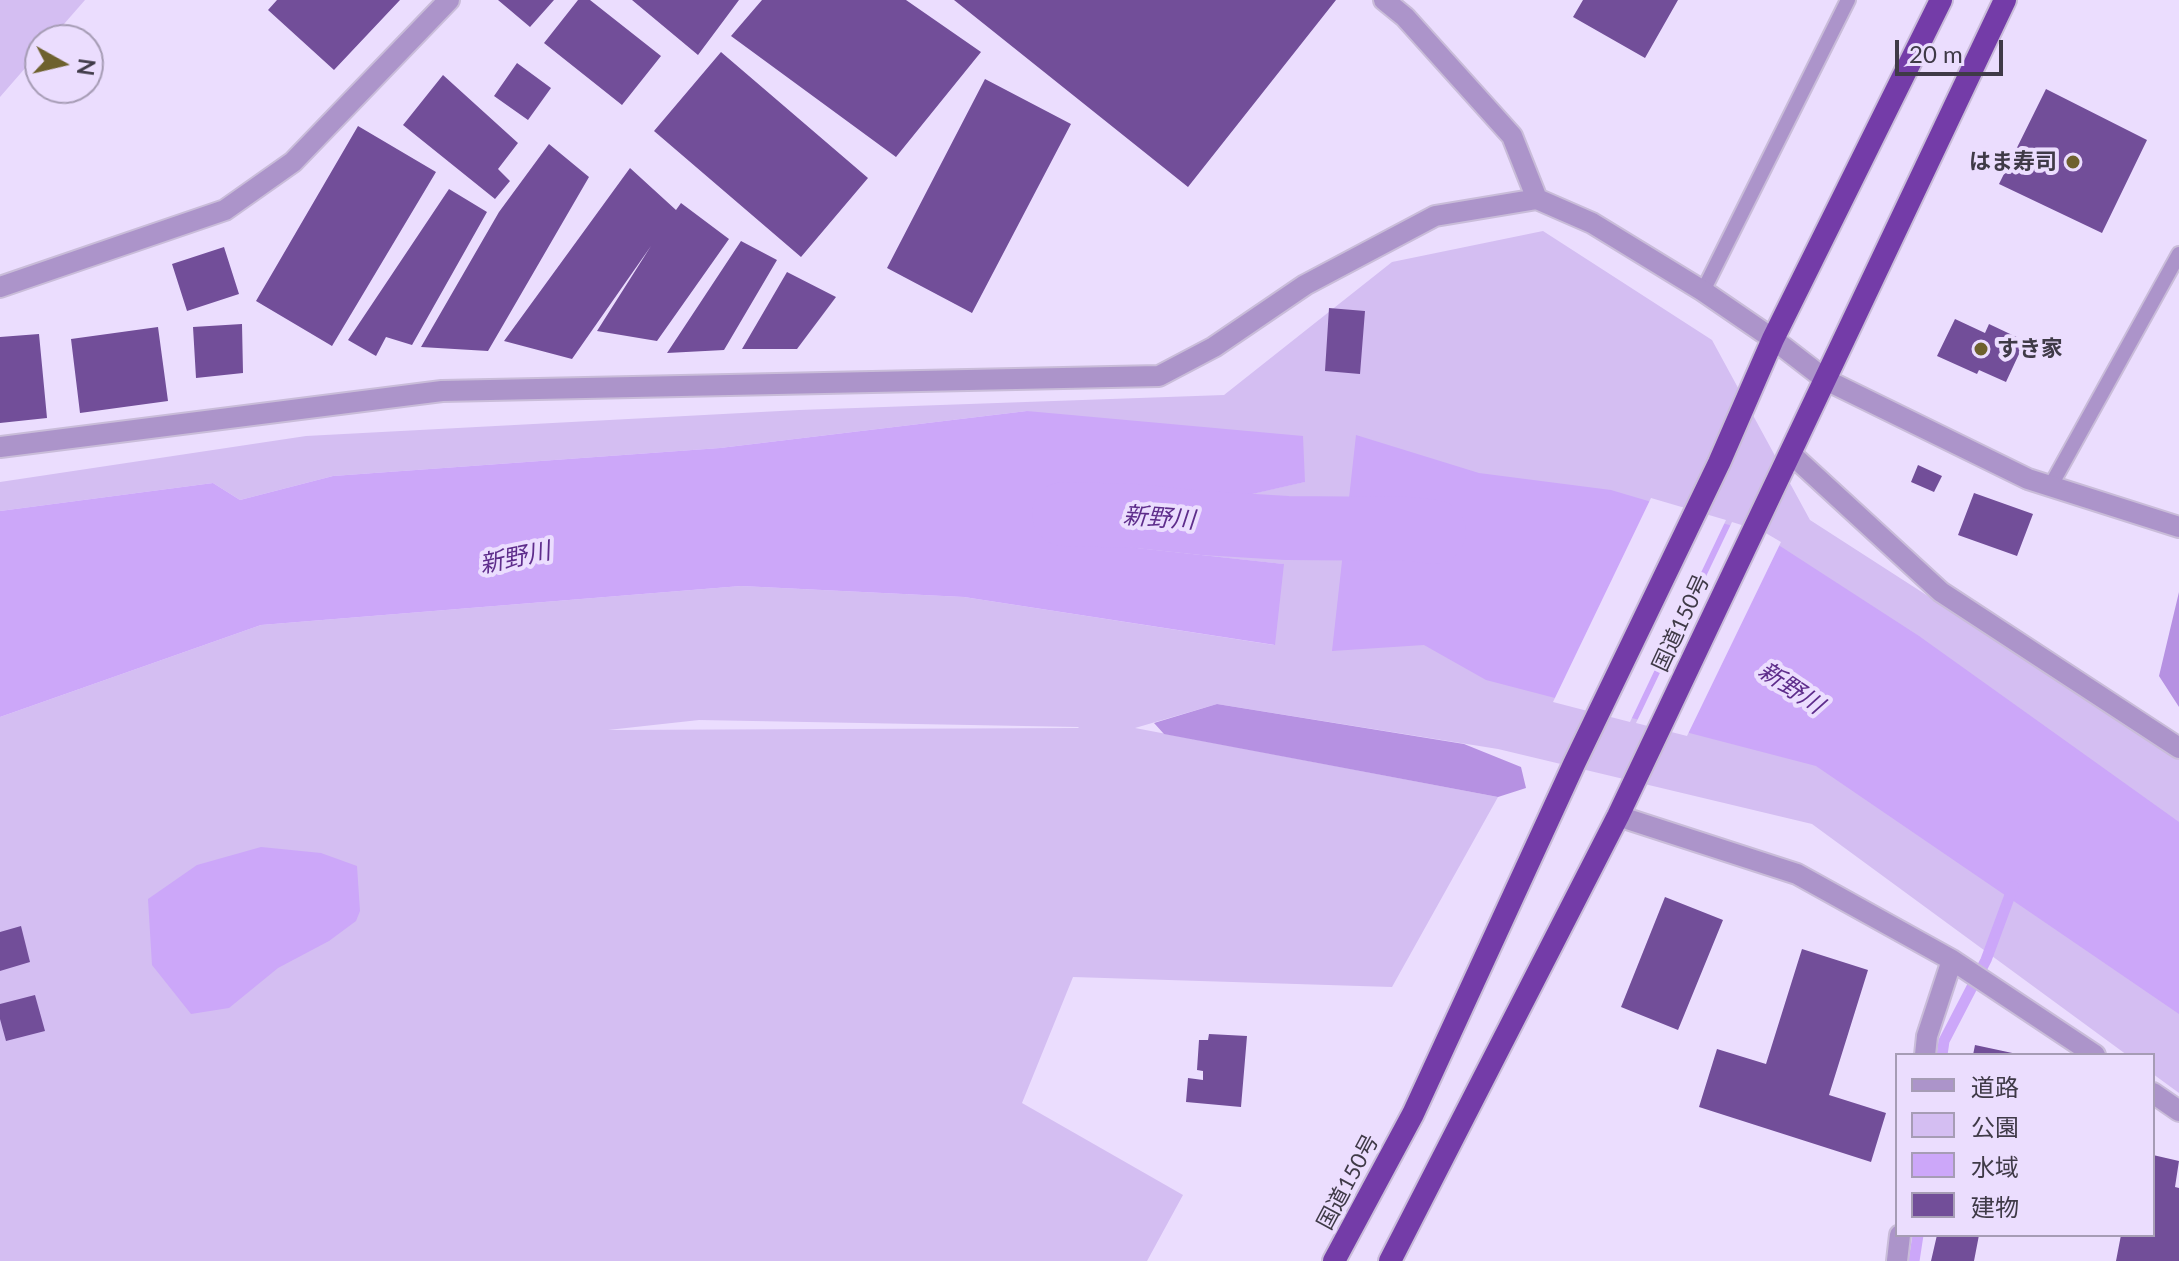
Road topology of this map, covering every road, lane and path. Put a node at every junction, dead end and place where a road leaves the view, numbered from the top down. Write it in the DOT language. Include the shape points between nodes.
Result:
graph roads {
  1 [pos="449,0"];
  2 [pos="1384,0"];
  3 [pos="1848,0"];
  4 [pos="1941,0"];
  5 [pos="2005,0"];
  6 [pos="1537,199"];
  7 [pos="2179,254"];
  8 [pos="0,287"];
  9 [pos="1703,291"];
  10 [pos="1773,339"];
  11 [pos="1826,380"];
  12 [pos="0,447"];
  13 [pos="1790,453"];
  14 [pos="2050,487"];
  15 [pos="2179,527"];
  16 [pos="2179,748"];
  17 [pos="1618,816"];
  18 [pos="1952,960"];
  19 [pos="1925,1053"];
  20 [pos="2092,1053"];
  21 [pos="2155,1094"];
  22 [pos="2179,1111"];
  23 [pos="1900,1237"];
  24 [pos="1334,1261"];
  25 [pos="1390,1261"];
  26 [pos="1897,1261"];
  1 -- 8 [label="street" via="293,162 225,210"];
  2 -- 6 [label="street" via="1512,136"];
  3 -- 9 [label="lane"];
  4 -- 10 [label="highway, 国道150号"];
  5 -- 11 [label="highway, 国道150号"];
  6 -- 9 [label="street" via="1592,223"];
  6 -- 12 [label="street" via="1435,216 1305,285 1214,347 1159,376 442,391"];
  7 -- 14 [label="lane"];
  9 -- 10 [label="street"];
  10 -- 11 [label="street"];
  10 -- 24 [label="highway, 国道150号" via="1413,1114"];
  11 -- 13 [label="highway, 国道150号"];
  11 -- 14 [label="street"];
  13 -- 16 [label="street" via="1941,592"];
  13 -- 17 [label="highway, 国道150号"];
  14 -- 15 [label="street"];
  17 -- 18 [label="street" via="1797,874"];
  17 -- 25 [label="highway, 国道150号"];
  18 -- 19 [label="street"];
  18 -- 20 [label="street"];
  21 -- 22 [label="street"];
  23 -- 26 [label="street"];
}
